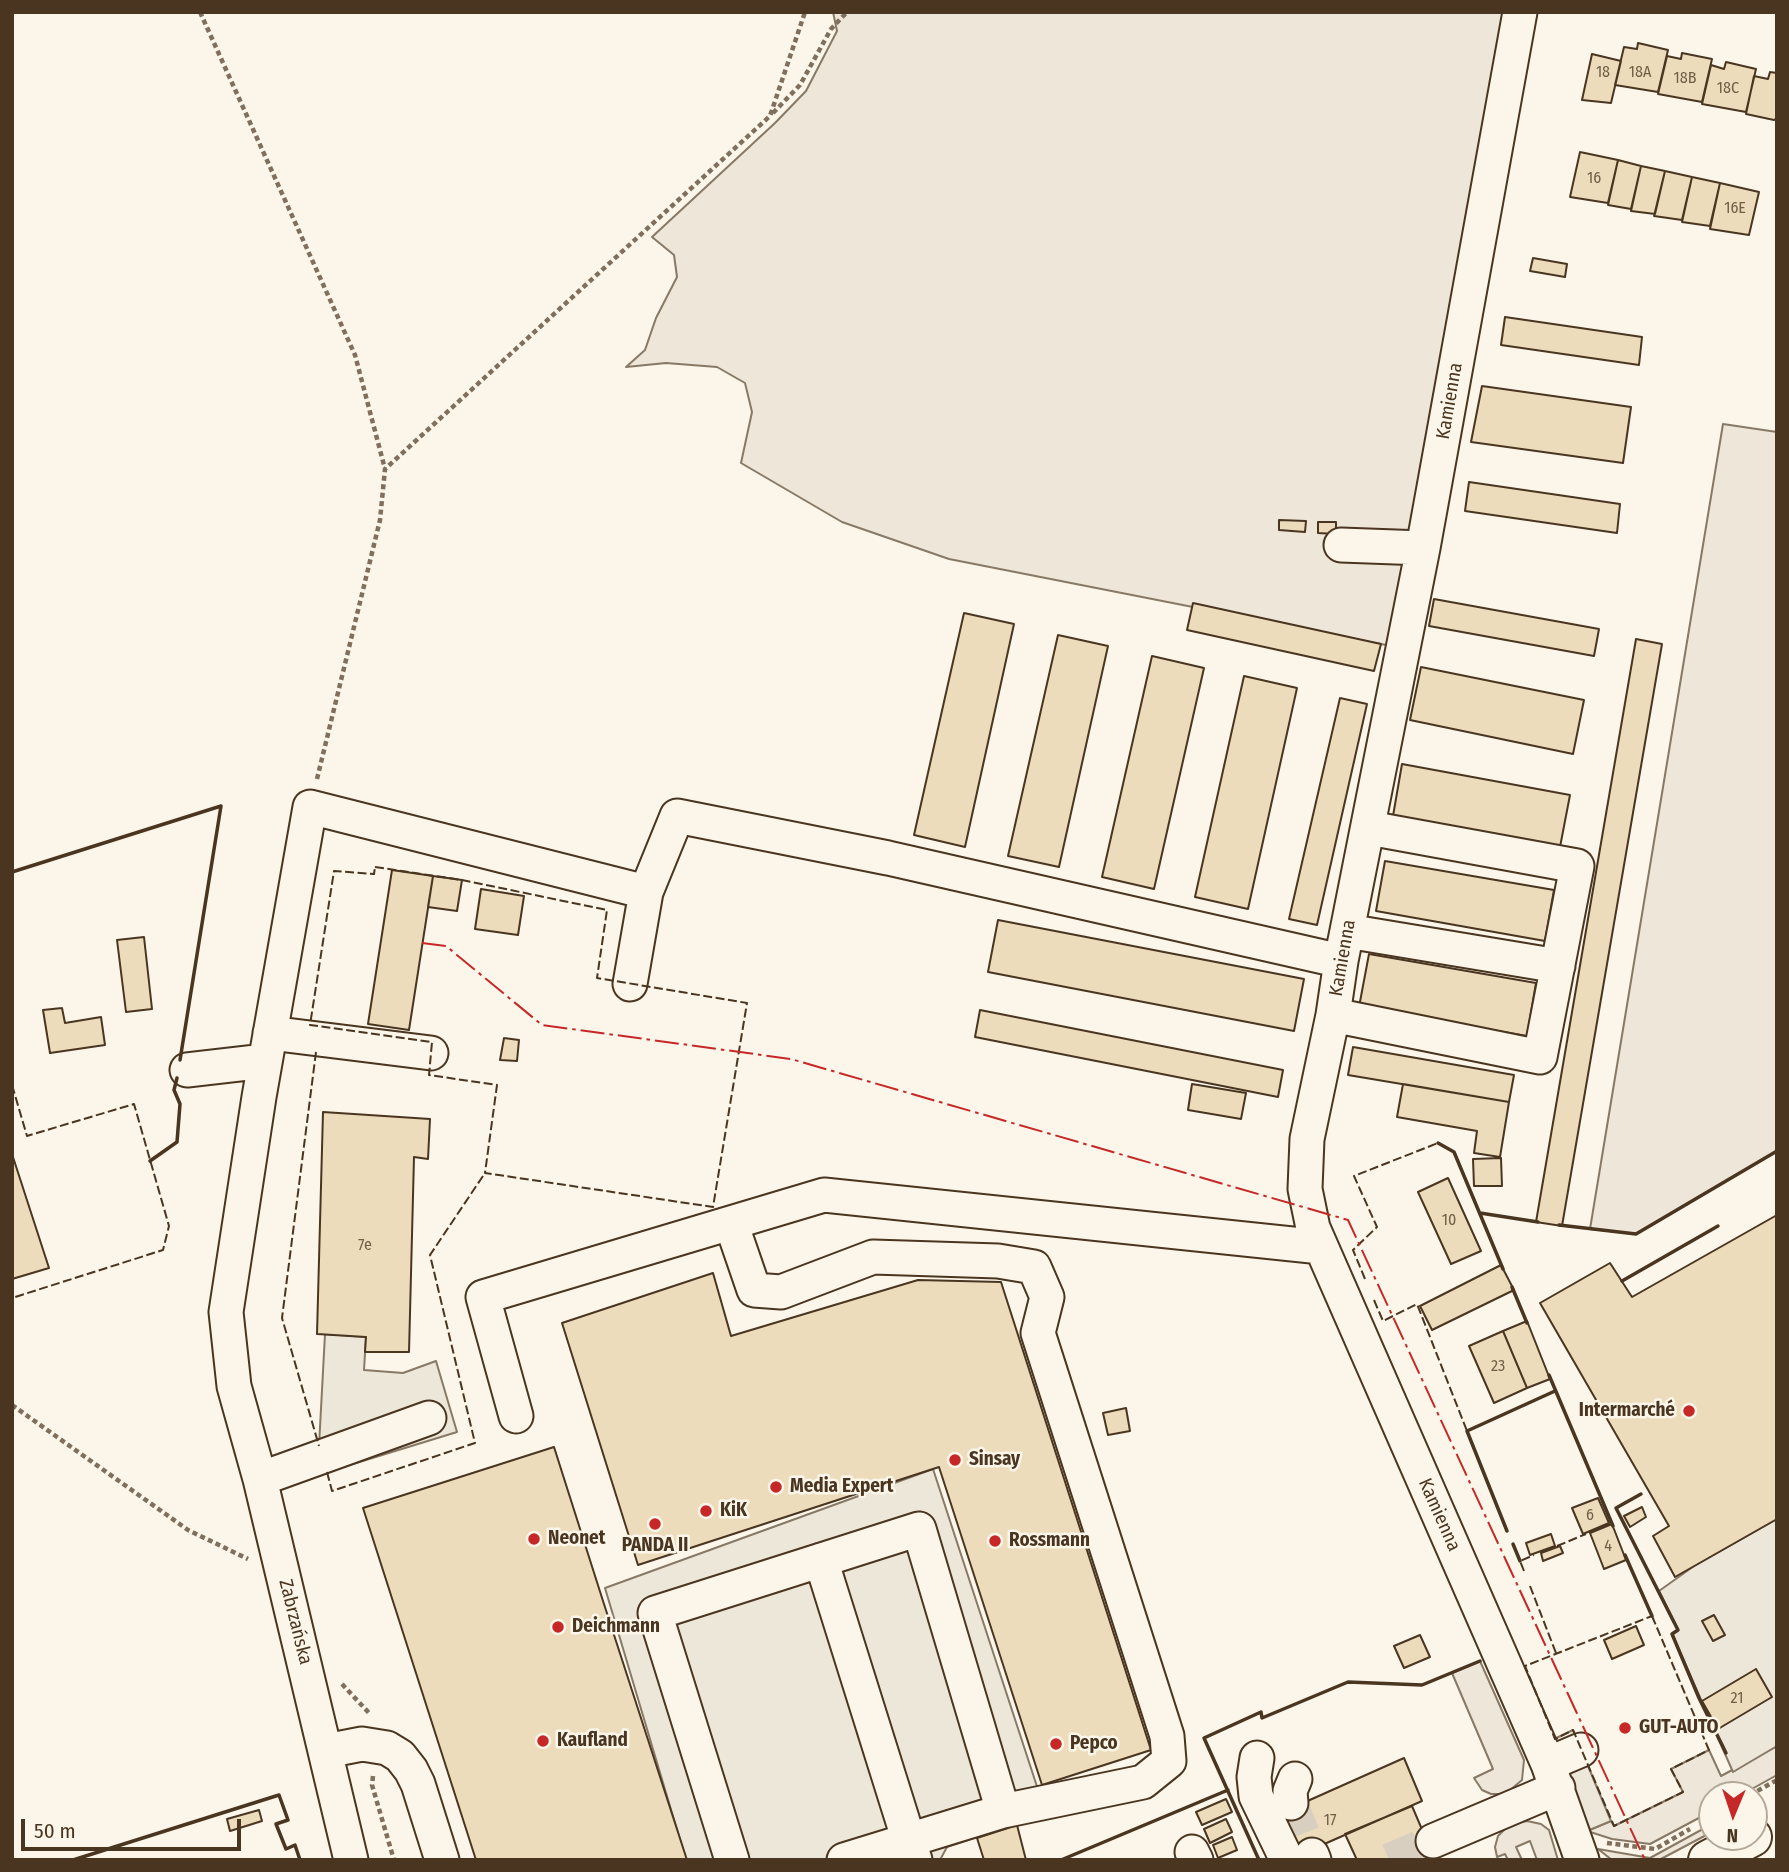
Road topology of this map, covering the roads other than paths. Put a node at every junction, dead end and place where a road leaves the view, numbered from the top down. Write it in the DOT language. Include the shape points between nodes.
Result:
graph roads {
  1 [pos="1520,12"];
  2 [pos="1341,545"];
  3 [pos="1423,548"];
  4 [pos="1369,828"];
  5 [pos="646,892"];
  6 [pos="1344,946"];
  7 [pos="1558,966"];
  8 [pos="630,984"];
  9 [pos="1334,1015"];
  10 [pos="267,1047"];
  11 [pos="430,1053"];
  12 [pos="187,1070"];
  13 [pos="732,1223"];
  14 [pos="1321,1247"];
  15 [pos="516,1416"];
  16 [pos="429,1418"];
  17 [pos="260,1479"];
  18 [pos="821,1560"];
  19 [pos="1581,1750"];
  20 [pos="326,1751"];
  21 [pos="1257,1758"];
  22 [pos="1553,1776"];
  23 [pos="1003,1811"];
  24 [pos="1433,1841"];
  25 [pos="912,1850"];
  26 [pos="1590,1851"];
  27 [pos="1725,1851"];
  28 [pos="1304,1858"];
  29 [pos="351,1860"];
  30 [pos="442,1860"];
  31 [pos="732,1860"];
  32 [pos="844,1860"];
  33 [pos="1708,1860"];
  1 -- 3 [label="street, Kamienna"];
  2 -- 3 [label="street"];
  3 -- 4 [label="street, Kamienna"];
  4 -- 6 [label="street, Kamienna"];
  4 -- 7 [label="street" via="1577,866"];
  5 -- 6 [label="street" via="677,816"];
  5 -- 8 [label="street"];
  5 -- 10 [label="street, Zabrzańska" via="310,807"];
  6 -- 7 [label="street"];
  6 -- 9 [label="street, Kamienna"];
  7 -- 9 [label="street" via="1540,1057"];
  9 -- 14 [label="street, Kamienna" via="1307,1139 1306,1189"];
  10 -- 11 [label="street"];
  10 -- 12 [label="street"];
  10 -- 17 [label="street, Zabrzańska" via="226,1312 234,1386"];
  13 -- 14 [label="street" via="824,1195"];
  13 -- 15 [label="street" via="483,1297"];
  13 -- 23 [label="street" via="754,1290 781,1292 873,1256 1034,1266 1047,1297 1038,1333 1167,1736 1169,1761 1143,1782"];
  14 -- 22 [label="street, Kamienna"];
  16 -- 17 [label="street"];
  17 -- 20 [label="street, Zabrzańska"];
  18 -- 23 [label="street" via="919,1529"];
  18 -- 25 [label="street"];
  18 -- 31 [label="street" via="655,1613"];
  19 -- 22 [label="street"];
  20 -- 29 [label="street, Zabrzańska"];
  20 -- 30 [label="street" via="362,1744 387,1748 400,1756 418,1784"];
  21 -- 28 [label="street" via="1256,1796"];
  22 -- 24 [label="street"];
  22 -- 26 [label="street, Kamienna"];
  23 -- 25 [label="street"];
  25 -- 32 [label="street"];
  27 -- 33 [label="main road"];
}
